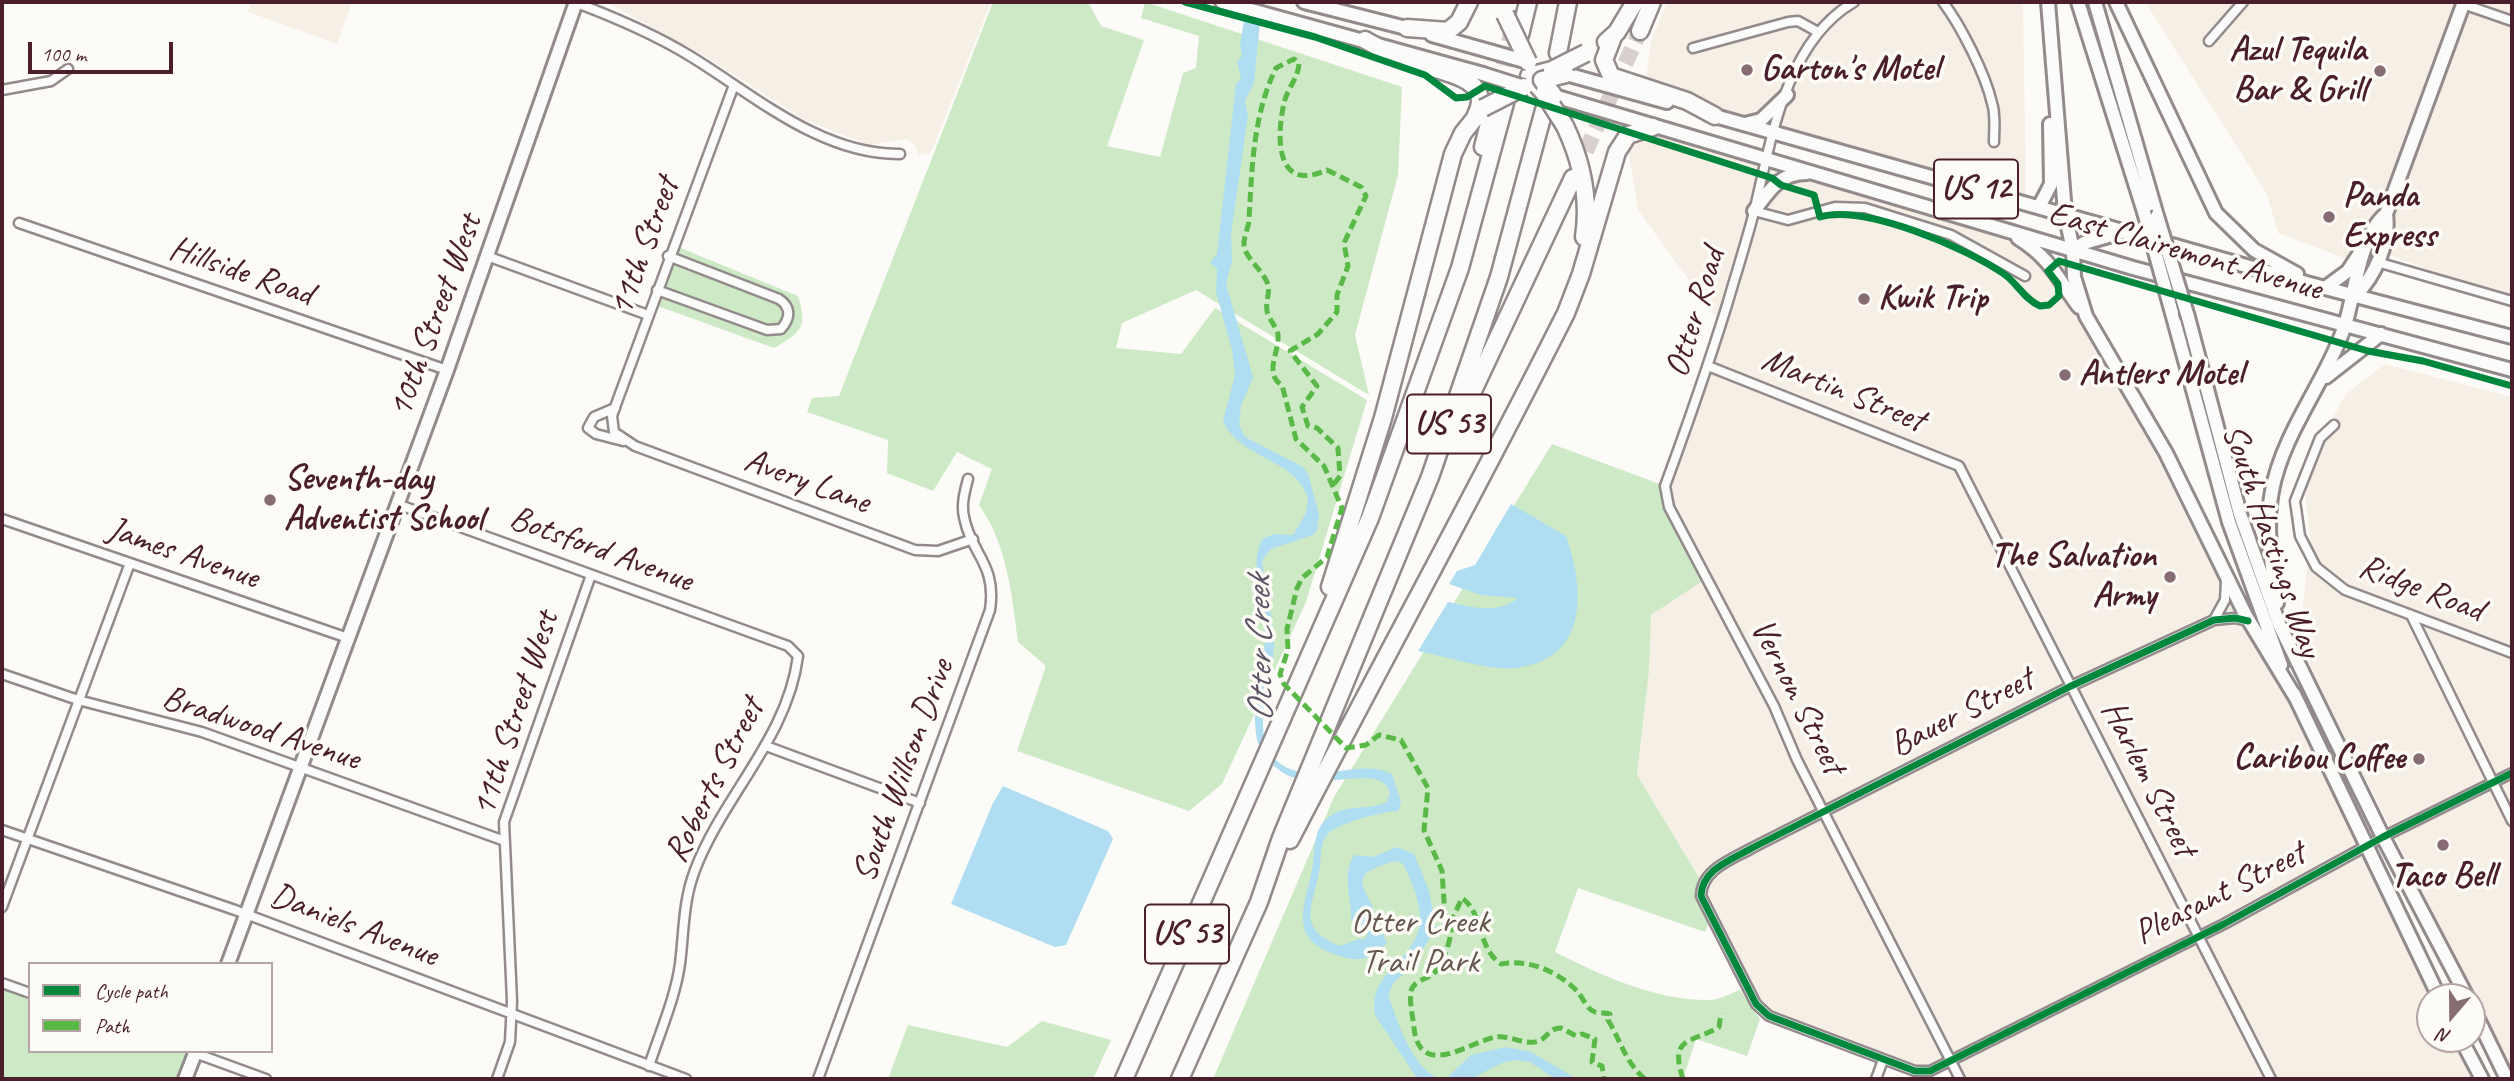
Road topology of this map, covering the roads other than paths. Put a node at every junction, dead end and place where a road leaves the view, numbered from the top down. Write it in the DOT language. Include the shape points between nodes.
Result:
graph roads {
  1 [pos="575,2"];
  2 [pos="1223,2"];
  3 [pos="1304,2"];
  4 [pos="1469,2"];
  5 [pos="1517,2"];
  6 [pos="1528,2"];
  7 [pos="1568,2"];
  8 [pos="1635,2"];
  9 [pos="1652,2"];
  10 [pos="1854,2"];
  11 [pos="1943,2"];
  12 [pos="2048,2"];
  13 [pos="2078,2"];
  14 [pos="2095,2"];
  15 [pos="2116,2"];
  16 [pos="2243,2"];
  17 [pos="2463,3"];
  18 [pos="1510,18"];
  19 [pos="2512,21"];
  20 [pos="1407,28"];
  21 [pos="1640,31"];
  22 [pos="1818,33"];
  23 [pos="1613,37"];
  24 [pos="1365,40"];
  25 [pos="2209,41"];
  26 [pos="1693,48"];
  27 [pos="1558,52"];
  28 [pos="68,69"];
  29 [pos="1542,77"];
  30 [pos="1507,82"];
  31 [pos="2053,82"];
  32 [pos="734,85"];
  33 [pos="2,90"];
  34 [pos="1787,95"];
  35 [pos="1489,109"];
  36 [pos="1544,110"];
  37 [pos="1715,116"];
  38 [pos="1743,124"];
  39 [pos="1653,127"];
  40 [pos="1774,133"];
  41 [pos="1994,142"];
  42 [pos="900,154"];
  43 [pos="1766,158"];
  44 [pos="1816,173"];
  45 [pos="1573,178"];
  46 [pos="2039,206"];
  47 [pos="1754,211"];
  48 [pos="2065,213"];
  49 [pos="2386,214"];
  50 [pos="19,223"];
  51 [pos="2005,231"];
  52 [pos="2126,231"];
  53 [pos="2371,236"];
  54 [pos="2073,250"];
  55 [pos="487,256"];
  56 [pos="668,256"];
  57 [pos="2377,262"];
  58 [pos="2025,276"];
  59 [pos="2325,288"];
  60 [pos="657,290"];
  61 [pos="2355,296"];
  62 [pos="2512,301"];
  63 [pos="648,315"];
  64 [pos="2086,316"];
  65 [pos="2345,325"];
  66 [pos="2381,334"];
  67 [pos="1554,337"];
  68 [pos="2512,337"];
  69 [pos="1708,366"];
  70 [pos="447,369"];
  71 [pos="2512,370"];
  72 [pos="2321,381"];
  73 [pos="615,408"];
  74 [pos="2334,425"];
  75 [pos="613,428"];
  76 [pos="624,441"];
  77 [pos="1959,466"];
  78 [pos="1430,477"];
  79 [pos="968,479"];
  80 [pos="397,504"];
  81 [pos="1669,507"];
  82 [pos="2,519"];
  83 [pos="973,538"];
  84 [pos="130,563"];
  85 [pos="591,575"];
  86 [pos="2225,578"];
  87 [pos="2412,615"];
  88 [pos="2214,620"];
  89 [pos="2249,621"];
  90 [pos="2279,624"];
  91 [pos="348,638"];
  92 [pos="788,646"];
  93 [pos="2512,653"];
  94 [pos="2,674"];
  95 [pos="1297,682"];
  96 [pos="2071,686"];
  97 [pos="78,700"];
  98 [pos="2297,700"];
  99 [pos="765,746"];
  100 [pos="300,767"];
  101 [pos="2512,774"];
  102 [pos="2492,783"];
  103 [pos="920,803"];
  104 [pos="1826,813"];
  105 [pos="2512,821"];
  106 [pos="2,830"];
  107 [pos="2383,837"];
  108 [pos="27,839"];
  109 [pos="502,840"];
  110 [pos="1284,842"];
  111 [pos="2365,848"];
  112 [pos="2,907"];
  113 [pos="247,914"];
  114 [pos="2198,936"];
  115 [pos="229,962"];
  116 [pos="2,983"];
  117 [pos="2432,983"];
  118 [pos="2460,983"];
  119 [pos="28,992"];
  120 [pos="511,1014"];
  121 [pos="1769,1016"];
  122 [pos="2486,1036"];
  123 [pos="193,1053"];
  124 [pos="196,1053"];
  125 [pos="2468,1053"];
  126 [pos="1883,1060"];
  127 [pos="1951,1061"];
  128 [pos="649,1066"];
  129 [pos="2512,1074"];
  130 [pos="185,1079"];
  131 [pos="266,1079"];
  132 [pos="497,1079"];
  133 [pos="686,1079"];
  134 [pos="818,1079"];
  135 [pos="1124,1079"];
  136 [pos="1180,1079"];
  137 [pos="1877,1079"];
  138 [pos="1961,1079"];
  139 [pos="2271,1079"];
  140 [pos="2482,1079"];
  141 [pos="2507,1079"];
  1 -- 32 [label="street" via="650,34"];
  1 -- 55 [label="main road, 10th Street West"];
  2 -- 24 [label="main road"];
  3 -- 20 [label="main road, US 12"];
  4 -- 20 [label="highway" via="1459,22 1448,30"];
  5 -- 18 [label="highway"];
  6 -- 18 [label="highway"];
  7 -- 27 [label="highway"];
  8 -- 23 [label="highway"];
  9 -- 21 [label="highway"];
  10 -- 22 [label="street"];
  11 -- 41 [label="street" via="1989,91"];
  12 -- 31 [label="main road"];
  13 -- 98 [label="main road, South Hastings Way, bridge" via="2144,212 2239,554"];
  14 -- 90 [label="main road, South Hastings Way, bridge" via="2241,514"];
  15 -- 59 [label="main road" via="2216,212 2263,256"];
  16 -- 25 [label="street"];
  17 -- 19 [label="street"];
  17 -- 49 [label="main road"];
  18 -- 29 [label="highway, bridge"];
  20 -- 29 [label="main road, East Clairemont Avenue / US 12, bridge" via="1489,51"];
  22 -- 26 [label="street" via="1798,21 1787,22"];
  22 -- 34 [label="street, Otter Road"];
  23 -- 29 [label="highway, bridge"];
  23 -- 37 [label="highway" via="1604,60 1611,76 1688,101"];
  24 -- 30 [label="main road, bridge"];
  24 -- 35 [label="highway" via="1409,62 1467,80 1480,94 1480,105"];
  28 -- 33 [label="street" via="51,81"];
  29 -- 30 [label="highway"];
  29 -- 35 [label="highway, bridge"];
  29 -- 37 [label="main road, East Clairemont Avenue / US 12"];
  29 -- 39 [label="main road, East Clairemont Avenue / US 12" via="1577,102"];
  29 -- 67 [label="highway, bridge" via="1580,164 1586,220"];
  31 -- 46 [label="main road" via="2051,184"];
  31 -- 48 [label="main road"];
  32 -- 42 [label="street" via="831,139 876,155"];
  32 -- 56 [label="street, 11th Street"];
  34 -- 38 [label="main road" via="1761,120"];
  34 -- 40 [label="street, Otter Road"];
  35 -- 95 [label="highway, US 53" via="1474,220 1439,331 1370,518"];
  35 -- 95 [label="highway" via="1453,154 1366,476"];
  36 -- 78 [label="highway, US 53" via="1496,286"];
  37 -- 38 [label="main road, East Clairemont Avenue / US 12"];
  38 -- 40 [label="main road, East Clairemont Avenue / US 12"];
  39 -- 43 [label="main road, East Clairemont Avenue / US 12"];
  39 -- 67 [label="highway" via="1628,135 1617,152 1581,274"];
  40 -- 43 [label="street, Otter Road"];
  40 -- 46 [label="main road, East Clairemont Avenue / US 12"];
  43 -- 44 [label="main road, East Clairemont Avenue / US 12"];
  43 -- 47 [label="street, Otter Road"];
  44 -- 47 [label="main road" via="1784,177"];
  44 -- 51 [label="main road, East Clairemont Avenue / US 12"];
  45 -- 78 [label="highway"];
  46 -- 48 [label="main road, East Clairemont Avenue / US 12"];
  47 -- 58 [label="street" via="1788,220 1835,207 1865,208 1951,234"];
  47 -- 69 [label="street, Otter Road"];
  48 -- 52 [label="main road, East Clairemont Avenue / US 12"];
  48 -- 54 [label="main road"];
  49 -- 53 [label="main road"];
  49 -- 57 [label="main road" via="2386,235"];
  50 -- 70 [label="street, Hillside Road"];
  51 -- 54 [label="main road, East Clairemont Avenue / US 12"];
  51 -- 64 [label="main road" via="2053,265"];
  52 -- 54 [label="main road"];
  52 -- 59 [label="main road, East Clairemont Avenue / US 12"];
  53 -- 59 [label="main road" via="2348,271"];
  53 -- 61 [label="main road" via="2355,277"];
  54 -- 64 [label="main road" via="2074,277"];
  54 -- 65 [label="main road, East Clairemont Avenue / US 12"];
  55 -- 63 [label="street"];
  55 -- 70 [label="main road, 10th Street West"];
  56 -- 60 [label="street, 11th Street"];
  56 -- 60 [label="street" via="779,299 789,316 782,329 767,330"];
  57 -- 61 [label="main road"];
  57 -- 62 [label="street"];
  59 -- 61 [label="main road, East Clairemont Avenue / US 12"];
  60 -- 63 [label="street, 11th Street"];
  61 -- 65 [label="main road"];
  61 -- 68 [label="main road, East Clairemont Avenue / US 12"];
  63 -- 73 [label="street, 11th Street"];
  64 -- 86 [label="main road" via="2166,453"];
  65 -- 66 [label="main road, East Clairemont Avenue / US 12"];
  65 -- 72 [label="main road"];
  66 -- 71 [label="main road, East Clairemont Avenue / US 12"];
  66 -- 72 [label="main road"];
  67 -- 110 [label="highway" via="1448,545"];
  69 -- 77 [label="street, Martin Street"];
  69 -- 81 [label="street, Otter Road" via="1665,486"];
  70 -- 80 [label="main road, 10th Street West"];
  72 -- 90 [label="main road" via="2287,447 2272,489 2270,532"];
  73 -- 75 [label="street, 11th Street"];
  73 -- 76 [label="street, Avery Lane" via="594,417 588,428"];
  74 -- 87 [label="street, Ridge Road" via="2319,438 2295,500 2300,536 2316,567 2345,590"];
  75 -- 76 [label="street, Avery Lane"];
  76 -- 83 [label="street, Avery Lane" via="915,550 937,551"];
  77 -- 96 [label="street, Harlem Street"];
  78 -- 110 [label="highway, US 53"];
  79 -- 83 [label="street, South Willson Drive" via="963,507"];
  80 -- 85 [label="street, Botsford Avenue"];
  80 -- 91 [label="main road, 10th Street West"];
  81 -- 104 [label="street, Vernon Street"];
  82 -- 84 [label="street, James Avenue"];
  83 -- 103 [label="street, South Willson Drive" via="989,572 990,610"];
  84 -- 91 [label="street, James Avenue"];
  84 -- 97 [label="street"];
  85 -- 92 [label="street, Botsford Avenue"];
  85 -- 109 [label="street, 11th Street West" via="509,802"];
  86 -- 88 [label="street" via="2225,600"];
  86 -- 89 [label="main road"];
  87 -- 93 [label="street, Ridge Road"];
  87 -- 102 [label="street"];
  88 -- 89 [label="street, Bauer Street"];
  88 -- 96 [label="street, Bauer Street"];
  89 -- 98 [label="main road"];
  90 -- 107 [label="main road"];
  91 -- 100 [label="main road, 10th Street West"];
  92 -- 99 [label="street, Roberts Street" via="798,656 795,679"];
  94 -- 97 [label="street, Bradwood Avenue"];
  95 -- 135 [label="highway, US 53"];
  96 -- 104 [label="street, Bauer Street"];
  96 -- 114 [label="street, Harlem Street"];
  97 -- 100 [label="street, Bradwood Avenue" via="202,732"];
  97 -- 108 [label="street"];
  98 -- 111 [label="main road, South Hastings Way"];
  99 -- 103 [label="street"];
  99 -- 128 [label="street, Roberts Street" via="694,871 674,995"];
  100 -- 109 [label="street, Bradwood Avenue"];
  100 -- 113 [label="main road, 10th Street West"];
  101 -- 102 [label="street, Pleasant Street"];
  102 -- 105 [label="street"];
  102 -- 107 [label="street, Pleasant Street"];
  103 -- 134 [label="street, South Willson Drive"];
  104 -- 121 [label="street, Bauer Street" via="1752,848 1707,875 1701,884 1701,896 1756,1004"];
  104 -- 127 [label="street, Vernon Street"];
  106 -- 108 [label="street, Daniels Avenue"];
  107 -- 111 [label="street, Pleasant Street"];
  107 -- 118 [label="main road"];
  108 -- 112 [label="street"];
  108 -- 113 [label="street, Daniels Avenue"];
  109 -- 120 [label="street, 11th Street West"];
  110 -- 136 [label="highway, US 53"];
  111 -- 114 [label="street, Pleasant Street"];
  111 -- 117 [label="main road, South Hastings Way"];
  113 -- 115 [label="main road, 10th Street West"];
  113 -- 120 [label="street, Daniels Avenue"];
  114 -- 127 [label="street, Pleasant Street"];
  114 -- 139 [label="street, Harlem Street"];
  116 -- 119 [label="street"];
  120 -- 128 [label="street, Daniels Avenue"];
  120 -- 132 [label="street, 11th Street West" via="510,1042"];
  121 -- 126 [label="street, Pleasant Street"];
  122 -- 141 [label="main road"];
  123 -- 130 [label="main road"];
  124 -- 131 [label="street"];
  125 -- 140 [label="main road"];
  126 -- 127 [label="street, Pleasant Street" via="1922,1073"];
  126 -- 137 [label="street"];
  127 -- 138 [label="street, Vernon Street"];
  128 -- 133 [label="street, Daniels Avenue"];
  129 -- 141 [label="street"];
}
